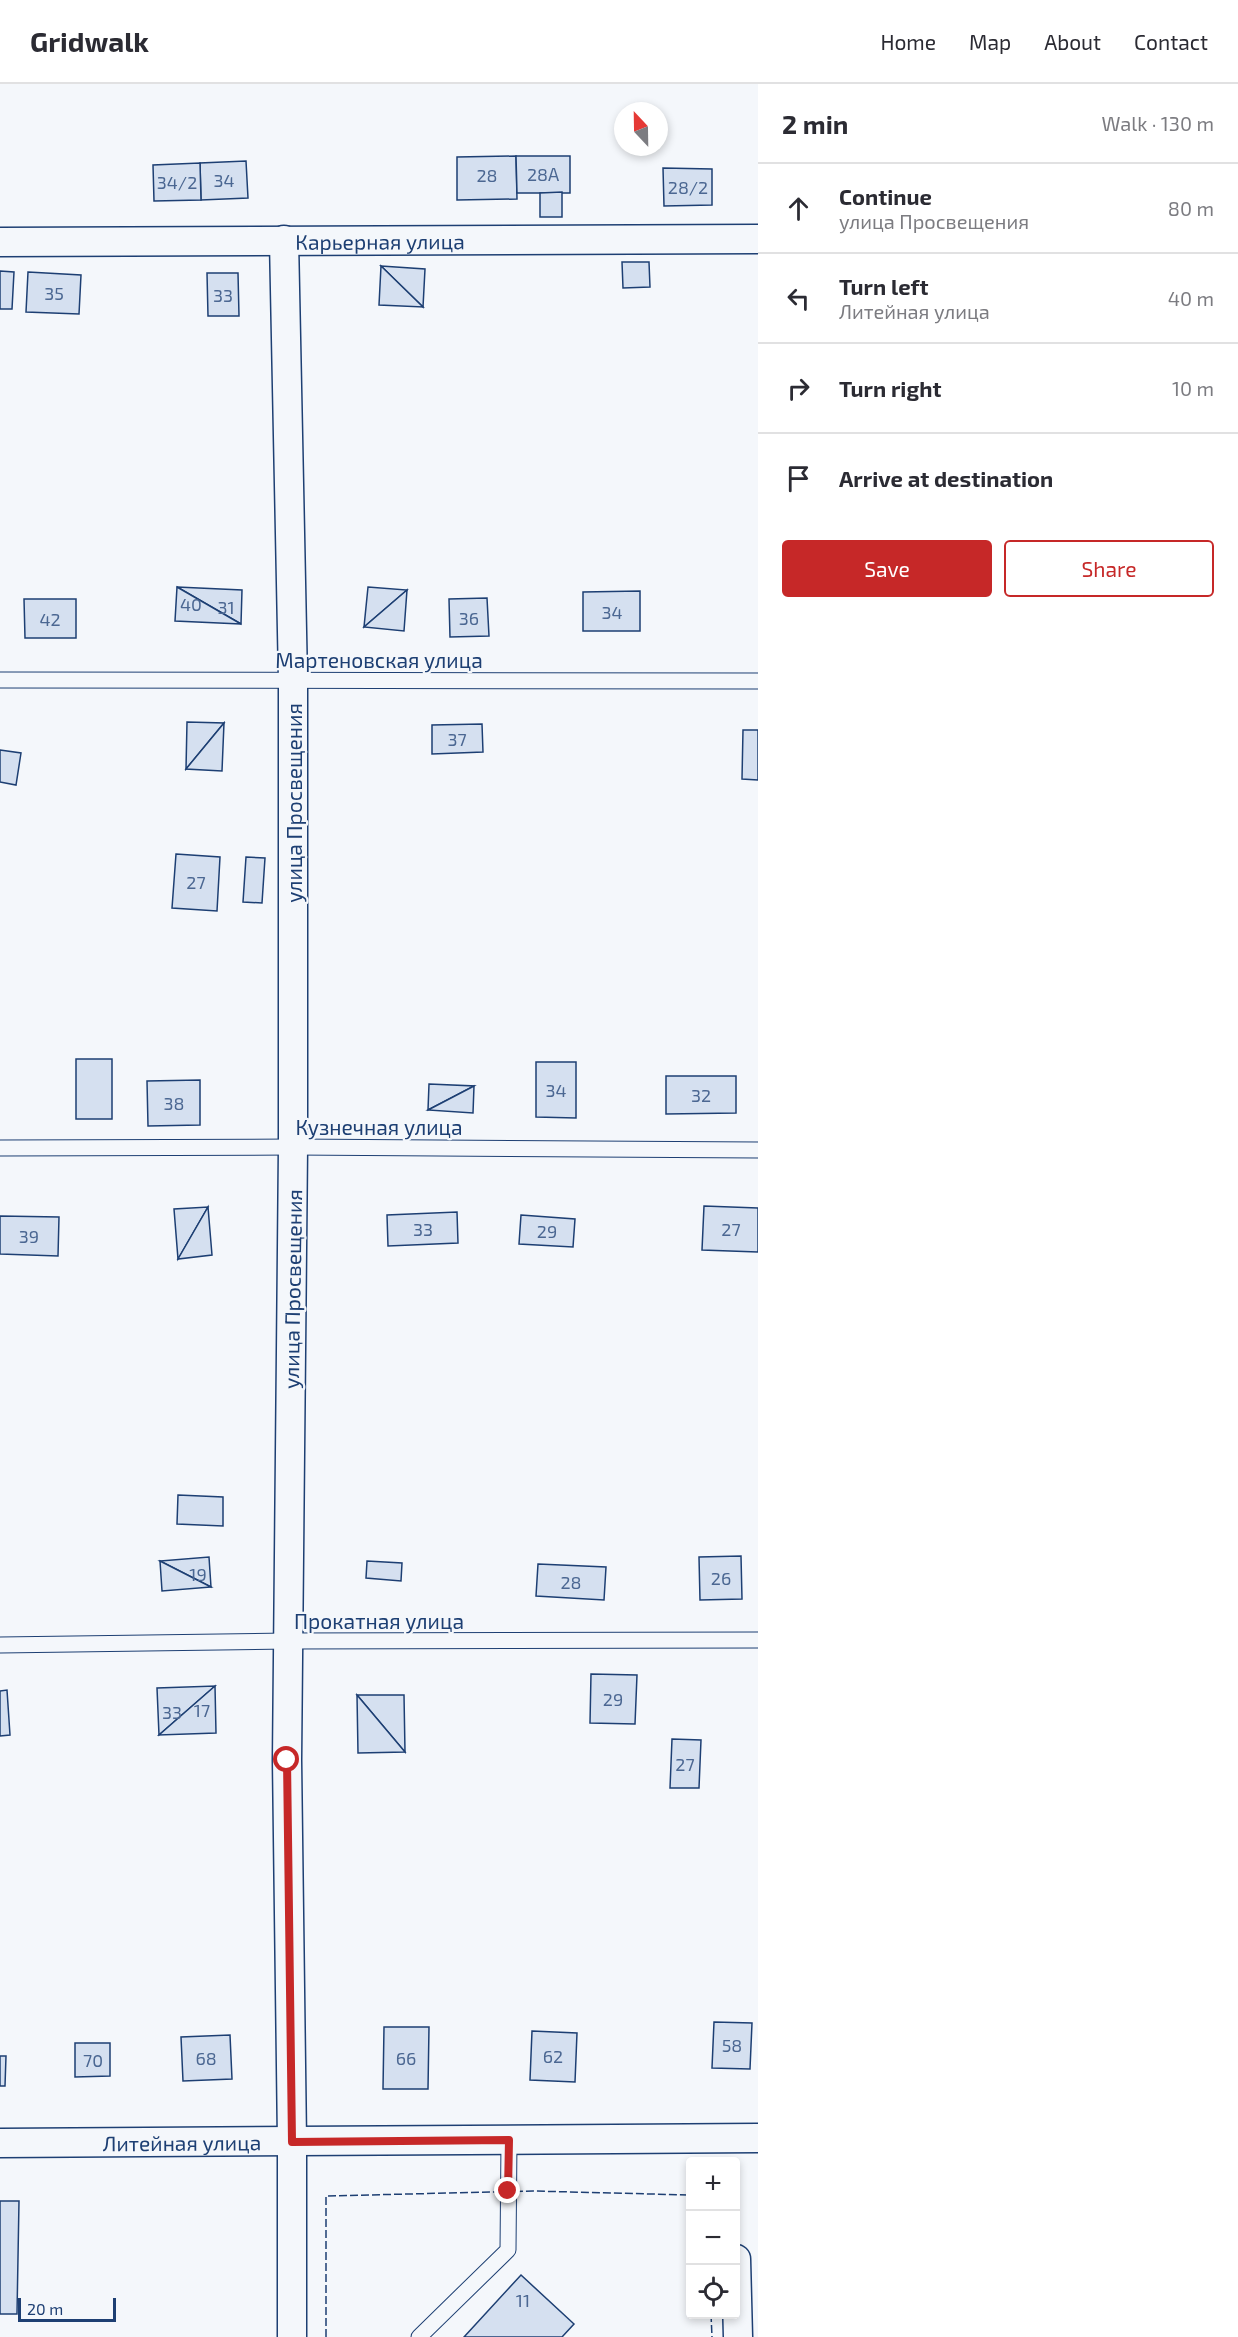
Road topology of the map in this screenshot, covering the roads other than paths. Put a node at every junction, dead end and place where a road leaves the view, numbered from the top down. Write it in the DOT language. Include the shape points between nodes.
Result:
graph roads {
  1 [pos="758,239"];
  2 [pos="284,240"];
  3 [pos="0,242"];
  4 [pos="0,680"];
  5 [pos="293,680"];
  6 [pos="758,681"];
  7 [pos="293,1147"];
  8 [pos="0,1148"];
  9 [pos="758,1150"];
  10 [pos="758,1640"];
  11 [pos="288,1641"];
  12 [pos="0,1645"];
  13 [pos="509,2140"];
  14 [pos="292,2142"];
  15 [pos="0,2144"];
  16 [pos="740,2146"];
  17 [pos="735,2265"];
  18 [pos="292,2337"];
  19 [pos="419,2337"];
  20 [pos="738,2337"];
  1 -- 2 [label="street, Карьерная улица"];
  2 -- 3 [label="street, Карьерная улица"];
  2 -- 5 [label="street, улица Просвещения"];
  4 -- 5 [label="lane, Мартеновская улица"];
  5 -- 6 [label="lane, Мартеновская улица"];
  5 -- 7 [label="street, улица Просвещения"];
  7 -- 8 [label="lane, Кузнечная улица"];
  7 -- 9 [label="lane, Кузнечная улица"];
  7 -- 11 [label="street, улица Просвещения"];
  10 -- 11 [label="lane, Прокатная улица"];
  11 -- 12 [label="lane, Прокатная улица"];
  11 -- 14 [label="street, улица Просвещения"];
  13 -- 14 [label="street, Литейная улица"];
  13 -- 16 [label="street, Литейная улица"];
  13 -- 19 [label="lane" via="508,2250"];
  14 -- 15 [label="street, Литейная улица"];
  14 -- 18 [label="street, улица Просвещения"];
  17 -- 20 [label="street"];
}
